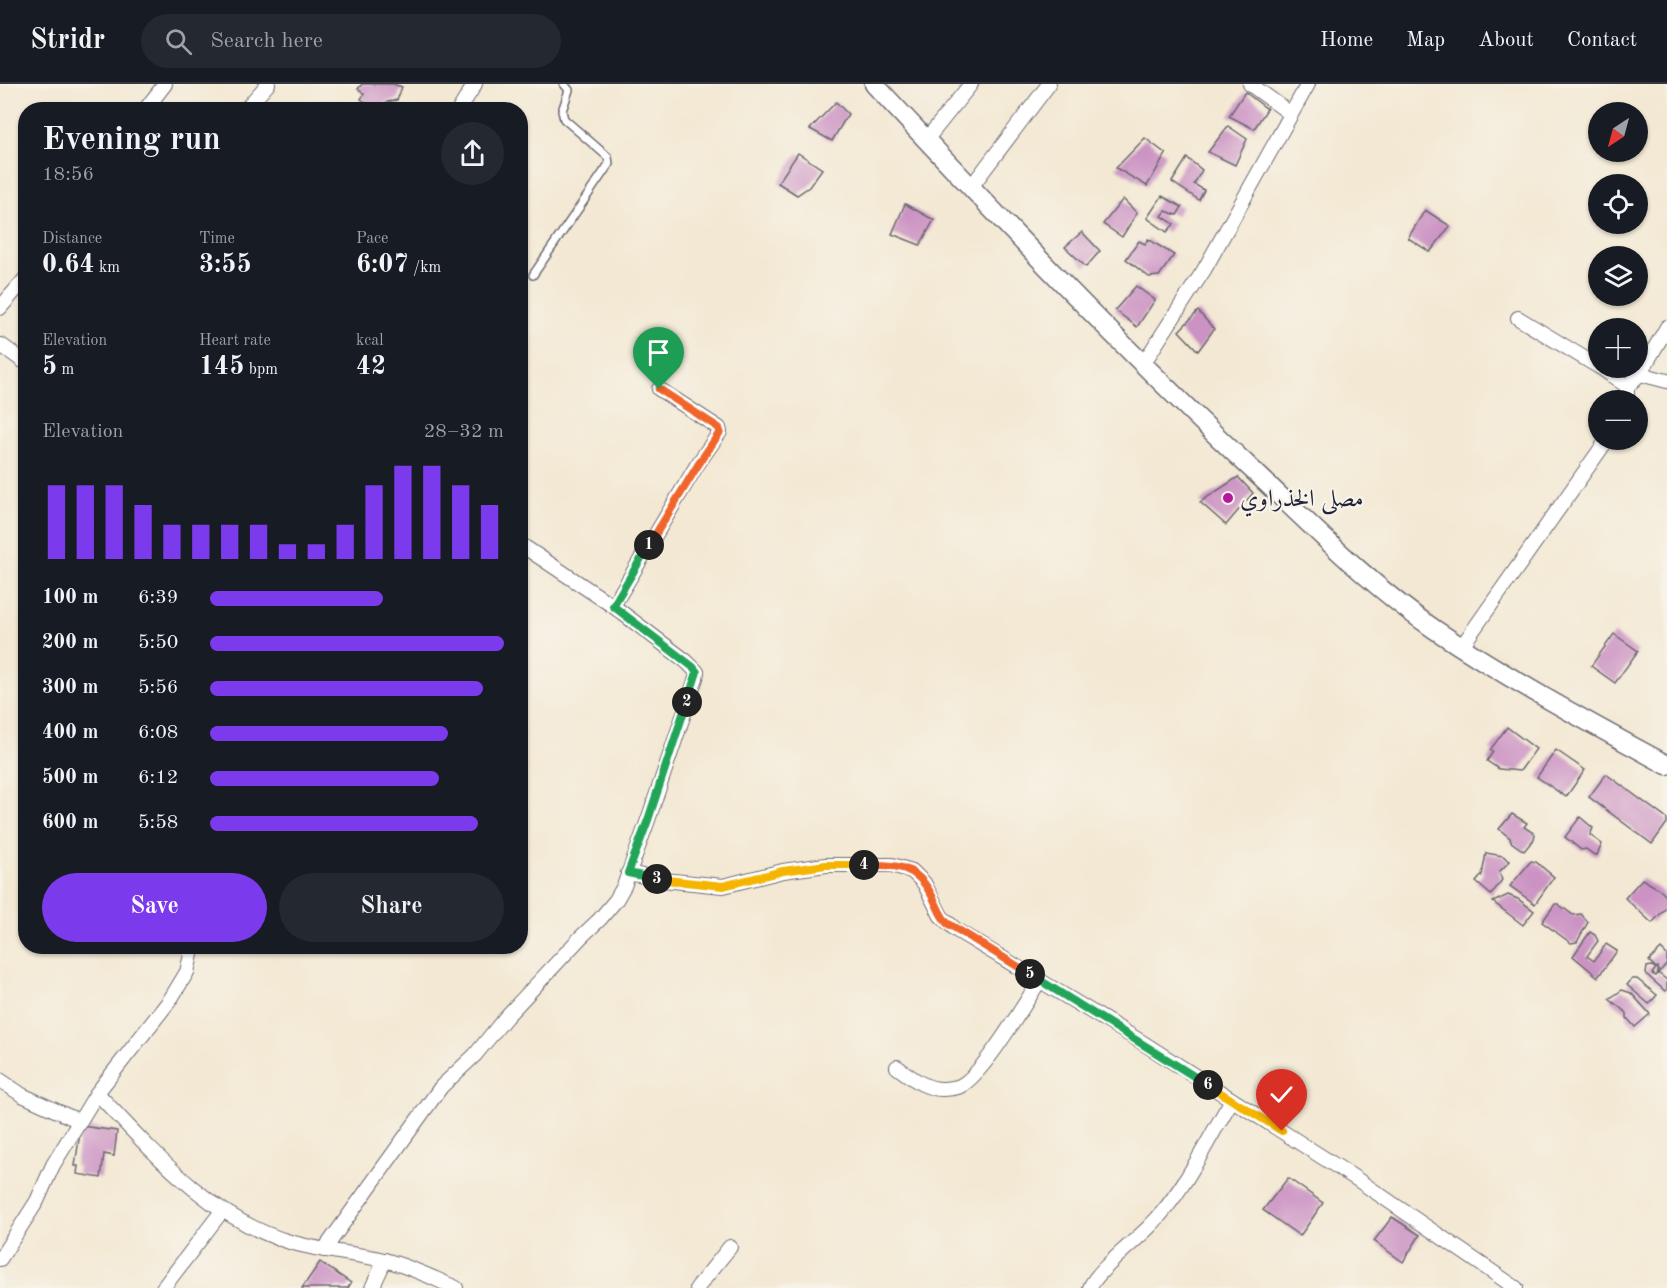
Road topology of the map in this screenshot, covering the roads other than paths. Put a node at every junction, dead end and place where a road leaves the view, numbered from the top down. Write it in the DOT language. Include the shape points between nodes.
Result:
graph roads {
  1 [pos="165,84"];
  2 [pos="268,84"];
  3 [pos="475,84"];
  4 [pos="564,84"];
  5 [pos="874,84"];
  6 [pos="971,84"];
  7 [pos="1049,84"];
  8 [pos="1250,84"];
  9 [pos="1308,84"];
  10 [pos="151,102"];
  11 [pos="252,102"];
  12 [pos="464,102"];
  13 [pos="1291,114"];
  14 [pos="926,140"];
  15 [pos="971,187"];
  16 [pos="533,275"];
  17 [pos="18,287"];
  18 [pos="0,308"];
  19 [pos="1518,318"];
  20 [pos="1667,327"];
  21 [pos="1,345"];
  22 [pos="18,357"];
  23 [pos="1588,360"];
  24 [pos="1648,360"];
  25 [pos="1143,364"];
  26 [pos="1648,376"];
  27 [pos="1611,378"];
  28 [pos="1667,381"];
  29 [pos="659,389"];
  30 [pos="1624,390"];
  31 [pos="1600,450"];
  32 [pos="528,549"];
  33 [pos="613,606"];
  34 [pos="1462,646"];
  35 [pos="1667,765"];
  36 [pos="628,873"];
  37 [pos="191,954"];
  38 [pos="1040,980"];
  39 [pos="897,1067"];
  40 [pos="0,1080"];
  41 [pos="97,1094"];
  42 [pos="1232,1100"];
  43 [pos="79,1121"];
  44 [pos="222,1210"];
  45 [pos="730,1247"];
  46 [pos="324,1250"];
  47 [pos="0,1259"];
  48 [pos="385,1260"];
  49 [pos="163,1288"];
  50 [pos="372,1288"];
  51 [pos="456,1288"];
  52 [pos="697,1288"];
  53 [pos="1090,1288"];
  54 [pos="1516,1288"];
  1 -- 10 [label="street"];
  2 -- 11 [label="street"];
  3 -- 12 [label="street"];
  4 -- 16 [label="lane" via="569,90 562,111 564,119 608,157 609,164"];
  5 -- 14 [label="street"];
  6 -- 14 [label="street"];
  7 -- 15 [label="street"];
  8 -- 13 [label="street"];
  9 -- 13 [label="street"];
  13 -- 25 [label="street" via="1199,278"];
  14 -- 15 [label="street"];
  15 -- 25 [label="street"];
  17 -- 18 [label="street"];
  19 -- 23 [label="street"];
  20 -- 24 [label="street"];
  21 -- 22 [label="street"];
  25 -- 34 [label="street" via="1360,571"];
  26 -- 28 [label="street"];
  27 -- 30 [label="street"];
  29 -- 33 [label="street" via="720,432"];
  31 -- 34 [label="street"];
  32 -- 33 [label="street"];
  33 -- 36 [label="street" via="697,672"];
  34 -- 35 [label="street"];
  36 -- 38 [label="street" via="723,886 826,865 892,865 912,871 924,883 947,923"];
  36 -- 46 [label="street" via="605,914 441,1088"];
  37 -- 41 [label="street" via="187,972 170,1000"];
  38 -- 39 [label="street" via="1004,1036 960,1086 941,1089 924,1085"];
  38 -- 42 [label="street"];
  40 -- 43 [label="street" via="22,1095"];
  41 -- 43 [label="street"];
  41 -- 44 [label="street" via="159,1158"];
  42 -- 53 [label="street" via="1179,1191"];
  42 -- 54 [label="street"];
  43 -- 47 [label="street"];
  44 -- 46 [label="street" via="269,1235"];
  44 -- 49 [label="street"];
  45 -- 52 [label="street"];
  46 -- 48 [label="street"];
  48 -- 50 [label="street"];
  48 -- 51 [label="street"];
}
